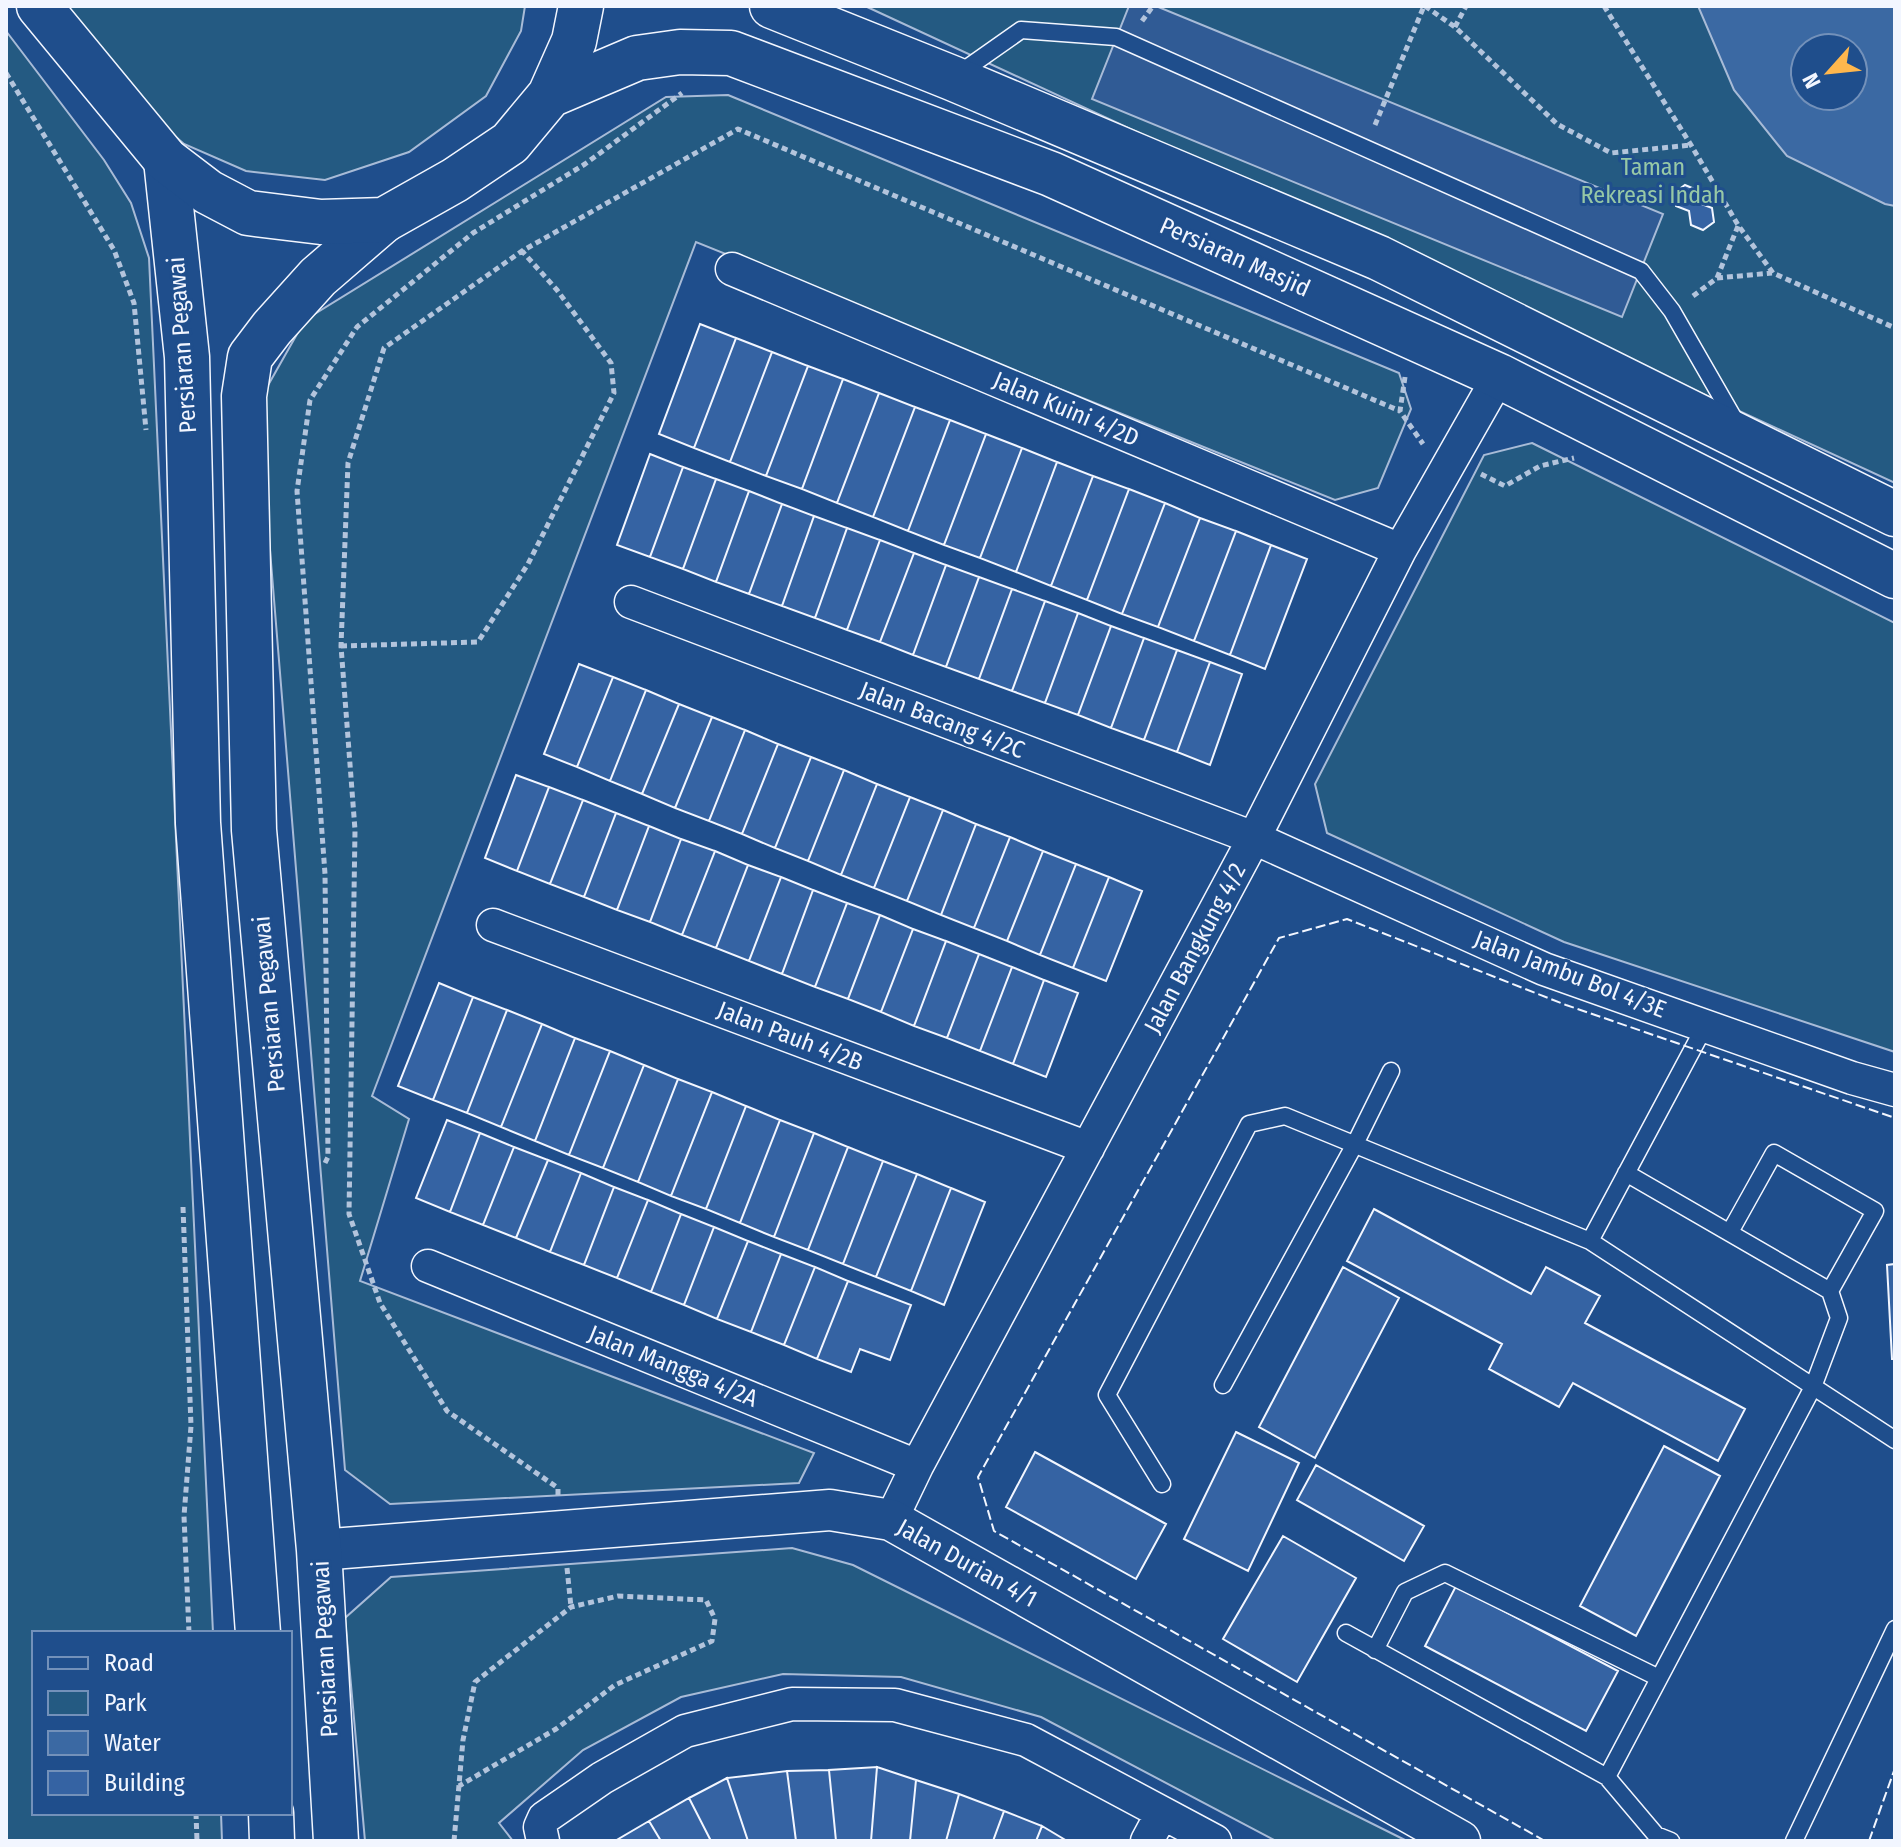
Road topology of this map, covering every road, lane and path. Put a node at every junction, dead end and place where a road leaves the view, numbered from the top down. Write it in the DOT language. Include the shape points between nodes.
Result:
graph roads {
  1 [pos="39,6"];
  2 [pos="581,6"];
  3 [pos="772,6"];
  4 [pos="1425,6"];
  5 [pos="1466,6"];
  6 [pos="1604,6"];
  7 [pos="1455,27"];
  8 [pos="6,73"];
  9 [pos="952,78"];
  10 [pos="686,90"];
  11 [pos="550,95"];
  12 [pos="1691,145"];
  13 [pos="1365,148"];
  14 [pos="166,160"];
  15 [pos="384,220"];
  16 [pos="1738,225"];
  17 [pos="522,251"];
  18 [pos="732,269"];
  19 [pos="1773,273"];
  20 [pos="1717,278"];
  21 [pos="1672,311"];
  22 [pos="1895,328"];
  23 [pos="1499,376"];
  24 [pos="1400,411"];
  25 [pos="146,434"];
  26 [pos="1746,440"];
  27 [pos="1895,514"];
  28 [pos="1400,550"];
  29 [pos="1895,576"];
  30 [pos="631,602"];
  31 [pos="341,646"];
  32 [pos="1254,838"];
  33 [pos="493,925"];
  34 [pos="1705,1026"];
  35 [pos="1391,1071"];
  36 [pos="1895,1090"];
  37 [pos="1355,1144"];
  38 [pos="1088,1148"];
  39 [pos="320,1173"];
  40 [pos="1626,1173"];
  41 [pos="183,1201"];
  42 [pos="1730,1232"];
  43 [pos="1590,1241"];
  44 [pos="428,1266"];
  45 [pos="1830,1291"];
  46 [pos="1223,1385"];
  47 [pos="1813,1387"];
  48 [pos="1895,1440"];
  49 [pos="917,1466"];
  50 [pos="1162,1484"];
  51 [pos="891,1520"];
  52 [pos="562,1531"];
  53 [pos="319,1550"];
  54 [pos="571,1607"];
  55 [pos="1895,1629"];
  56 [pos="189,1631"];
  57 [pos="258,1631"];
  58 [pos="1346,1633"];
  59 [pos="1375,1650"];
  60 [pos="1659,1678"];
  61 [pos="1607,1777"];
  62 [pos="459,1786"];
  63 [pos="1162,1813"];
  64 [pos="196,1815"];
  65 [pos="271,1815"];
  66 [pos="542,1834"];
  67 [pos="197,1841"];
  68 [pos="272,1841"];
  69 [pos="336,1841"];
  70 [pos="454,1841"];
  71 [pos="1147,1841"];
  72 [pos="1215,1841"];
  73 [pos="1460,1841"];
  74 [pos="1671,1841"];
  75 [pos="1794,1841"];
  1 -- 14 [label="main road"];
  2 -- 11 [label="main road" via="574,41"];
  3 -- 9 [label="main road"];
  4 -- 7 [label="path"];
  4 -- 13 [label="path"];
  5 -- 7 [label="path"];
  6 -- 12 [label="path"];
  7 -- 12 [label="path" via="1557,124 1611,153"];
  8 -- 25 [label="path" via="114,250 134,303"];
  9 -- 13 [label="lane" via="1021,30 1116,37"];
  9 -- 26 [label="main road" via="1379,258"];
  10 -- 39 [label="path" via="585,164 473,233 357,327 310,400 297,491 325,874 328,1157"];
  11 -- 15 [label="main road, Persiaran Pegawai" via="510,143"];
  11 -- 23 [label="main road, Persiaran Masjid" via="637,58 731,53 1051,174"];
  12 -- 16 [label="path"];
  13 -- 21 [label="lane" via="1641,271"];
  14 -- 15 [label="main road" via="208,192 248,213 321,222"];
  14 -- 57 [label="main road, Persiaran Pegawai" via="187,357 198,823"];
  15 -- 53 [label="main road, Persiaran Pegawai" via="318,277 272,328 250,357 244,396 254,830"];
  16 -- 19 [label="path"];
  16 -- 20 [label="path"];
  17 -- 24 [label="path" via="738,129"];
  17 -- 31 [label="path" via="384,348 348,463"];
  17 -- 31 [label="path" via="611,363 614,393 528,564 478,642"];
  18 -- 28 [label="street, Jalan Kuini 4/2D"];
  19 -- 20 [label="path"];
  19 -- 22 [label="path"];
  20 -- 21 [label="path"];
  21 -- 26 [label="lane"];
  23 -- 28 [label="street, Jalan Bangkung 4/2"];
  23 -- 29 [label="main road, Persiaran Masjid"];
  26 -- 27 [label="main road"];
  28 -- 32 [label="street, Jalan Bangkung 4/2"];
  30 -- 32 [label="street, Jalan Bacang 4/2C"];
  31 -- 52 [label="path" via="355,830 349,1214 380,1303 447,1411 558,1488"];
  32 -- 34 [label="street, Jalan Jambu Bol 4/3E" via="1544,969"];
  32 -- 38 [label="street, Jalan Bangkung 4/2"];
  33 -- 38 [label="street, Jalan Pauh 4/2B"];
  34 -- 36 [label="street, Jalan Jambu Bol 4/3E"];
  34 -- 40 [label="lane"];
  35 -- 37 [label="lane"];
  37 -- 43 [label="lane"];
  37 -- 46 [label="lane"];
  37 -- 50 [label="lane" via="1285,1116 1249,1124 1107,1395"];
  38 -- 49 [label="street, Jalan Bangkung 4/2"];
  40 -- 42 [label="lane"];
  40 -- 43 [label="lane"];
  41 -- 56 [label="path" via="191,1426 184,1516"];
  42 -- 45 [label="lane"];
  42 -- 45 [label="lane" via="1774,1153 1875,1211"];
  43 -- 47 [label="lane"];
  44 -- 49 [label="street, Jalan Mangga 4/2A"];
  45 -- 47 [label="lane" via="1839,1318"];
  47 -- 48 [label="lane"];
  47 -- 60 [label="lane"];
  49 -- 51 [label="street, Jalan Bangkung 4/2"];
  51 -- 52 [label="street, Jalan Durian 4/1" via="830,1510"];
  51 -- 73 [label="street, Jalan Durian 4/1"];
  52 -- 53 [label="street, Jalan Durian 4/1"];
  52 -- 54 [label="path"];
  53 -- 69 [label="main road, Persiaran Pegawai"];
  54 -- 62 [label="path" via="475,1682"];
  54 -- 62 [label="path" via="618,1596 706,1600 715,1619 712,1641 615,1685 556,1729"];
  55 -- 75 [label="lane"];
  58 -- 59 [label="lane"];
  59 -- 60 [label="lane" via="1405,1592 1445,1573"];
  59 -- 61 [label="lane"];
  60 -- 61 [label="lane"];
  61 -- 74 [label="lane" via="1656,1835"];
  62 -- 70 [label="path"];
  63 -- 66 [label="street" via="1026,1740 895,1705 792,1704 685,1731 544,1818"];
  63 -- 71 [label="street"];
  63 -- 72 [label="street"];
  64 -- 67 [label="path"];
  65 -- 68 [label="main road"];
}
